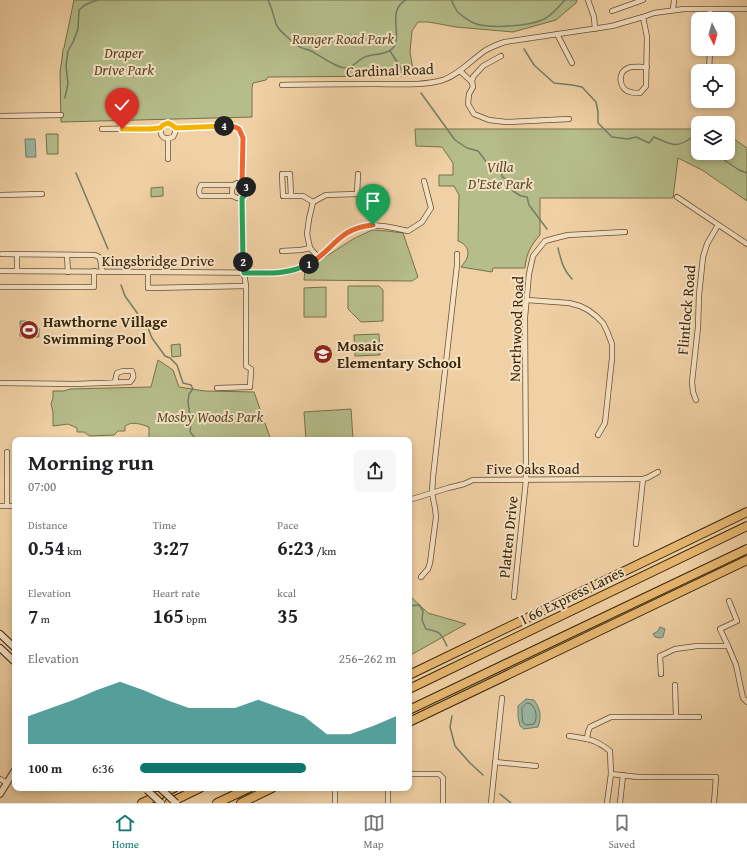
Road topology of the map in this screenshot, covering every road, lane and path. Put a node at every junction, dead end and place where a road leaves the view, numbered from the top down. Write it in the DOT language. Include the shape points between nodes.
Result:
graph roads {
  1 [pos="588,0"];
  2 [pos="642,0"];
  3 [pos="674,0"];
  4 [pos="710,9"];
  5 [pos="747,9"];
  6 [pos="673,10"];
  7 [pos="612,11"];
  8 [pos="643,17"];
  9 [pos="595,29"];
  10 [pos="557,34"];
  11 [pos="502,56"];
  12 [pos="572,63"];
  13 [pos="646,67"];
  14 [pos="460,71"];
  15 [pos="472,82"];
  16 [pos="282,85"];
  17 [pos="61,115"];
  18 [pos="0,116"];
  19 [pos="568,119"];
  20 [pos="160,128"];
  21 [pos="176,128"];
  22 [pos="102,129"];
  23 [pos="168,139"];
  24 [pos="168,160"];
  25 [pos="358,174"];
  26 [pos="424,181"];
  27 [pos="242,183"];
  28 [pos="234,185"];
  29 [pos="42,194"];
  30 [pos="0,195"];
  31 [pos="233,196"];
  32 [pos="290,196"];
  33 [pos="677,197"];
  34 [pos="242,198"];
  35 [pos="313,202"];
  36 [pos="718,225"];
  37 [pos="625,232"];
  38 [pos="747,244"];
  39 [pos="310,248"];
  40 [pos="282,251"];
  41 [pos="2,254"];
  42 [pos="17,254"];
  43 [pos="457,254"];
  44 [pos="67,255"];
  45 [pos="319,258"];
  46 [pos="0,271"];
  47 [pos="18,271"];
  48 [pos="68,272"];
  49 [pos="94,272"];
  50 [pos="102,272"];
  51 [pos="148,272"];
  52 [pos="244,273"];
  53 [pos="246,286"];
  54 [pos="0,287"];
  55 [pos="527,300"];
  56 [pos="115,382"];
  57 [pos="0,383"];
  58 [pos="217,388"];
  59 [pos="696,400"];
  60 [pos="598,435"];
  61 [pos="7,452"];
  62 [pos="658,472"];
  63 [pos="642,479"];
  64 [pos="526,480"];
  65 [pos="432,493"];
  66 [pos="412,499"];
  67 [pos="0,506"];
  68 [pos="7,506"];
  69 [pos="12,506"];
  70 [pos="747,512"];
  71 [pos="747,526"];
  72 [pos="636,544"];
  73 [pos="747,549"];
  74 [pos="747,560"];
  75 [pos="421,577"];
  76 [pos="514,597"];
  77 [pos="729,600"];
  78 [pos="0,634"];
  79 [pos="12,645"];
  80 [pos="728,646"];
  81 [pos="0,648"];
  82 [pos="12,659"];
  83 [pos="412,674"];
  84 [pos="661,674"];
  85 [pos="675,685"];
  86 [pos="412,688"];
  87 [pos="502,698"];
  88 [pos="747,702"];
  89 [pos="412,709"];
  90 [pos="676,717"];
  91 [pos="699,717"];
  92 [pos="412,721"];
  93 [pos="569,736"];
  94 [pos="587,739"];
  95 [pos="496,762"];
  96 [pos="536,766"];
  97 [pos="412,774"];
  98 [pos="612,774"];
  99 [pos="12,775"];
  100 [pos="623,775"];
  101 [pos="0,779"];
  102 [pos="7,783"];
  103 [pos="148,791"];
  104 [pos="163,791"];
  105 [pos="168,791"];
  106 [pos="194,791"];
  107 [pos="243,791"];
  108 [pos="266,791"];
  109 [pos="335,791"];
  110 [pos="388,791"];
  111 [pos="0,794"];
  112 [pos="142,803"];
  113 [pos="161,803"];
  114 [pos="169,803"];
  115 [pos="176,803"];
  116 [pos="218,803"];
  117 [pos="241,803"];
  118 [pos="335,803"];
  119 [pos="388,803"];
  120 [pos="443,803"];
  121 [pos="491,803"];
  122 [pos="607,803"];
  123 [pos="620,803"];
  124 [pos="714,803"];
  1 -- 9 [label="street"];
  2 -- 7 [label="street"];
  3 -- 6 [label="street"];
  4 -- 5 [label="street, Cardinal Road"];
  4 -- 6 [label="street, Cardinal Road"];
  6 -- 8 [label="street, Cardinal Road"];
  8 -- 9 [label="street, Cardinal Road"];
  8 -- 13 [label="street" via="647,37"];
  9 -- 10 [label="street, Cardinal Road"];
  10 -- 12 [label="street"];
  10 -- 14 [label="street, Cardinal Road" via="499,44 485,51"];
  11 -- 15 [label="street" via="483,66 473,77"];
  13 -- 13 [label="street" via="646,86 640,92 630,93 623,89 620,77 627,68"];
  14 -- 15 [label="street"];
  14 -- 16 [label="street, Cardinal Road" via="444,79 424,83"];
  15 -- 19 [label="street" via="468,104 474,114 489,120 506,122"];
  17 -- 18 [label="street"];
  20 -- 21 [label="street" via="168,123"];
  20 -- 22 [label="street"];
  20 -- 23 [label="street" via="161,134"];
  21 -- 23 [label="street" via="176,133"];
  21 -- 27 [label="street" via="224,126 239,129 243,138"];
  23 -- 24 [label="street"];
  25 -- 35 [label="street" via="358,194 326,196"];
  26 -- 45 [label="street, Kingsbridge Drive" via="431,208 422,222 408,231 379,225 358,228 342,236"];
  27 -- 28 [label="street"];
  27 -- 34 [label="street" via="247,194"];
  28 -- 31 [label="street"];
  28 -- 31 [label="street" via="201,185 199,191 201,196"];
  29 -- 30 [label="street"];
  31 -- 34 [label="street"];
  32 -- 32 [label="street" via="283,196 282,174 290,174"];
  32 -- 35 [label="street" via="303,196"];
  33 -- 36 [label="street"];
  34 -- 52 [label="street"];
  35 -- 39 [label="street" via="307,234"];
  36 -- 38 [label="street"];
  36 -- 59 [label="street, Flintlock Road" via="703,256 692,382"];
  37 -- 55 [label="street, Northwood Road" via="568,235 545,241 533,256"];
  39 -- 40 [label="street"];
  39 -- 45 [label="street"];
  41 -- 42 [label="street"];
  42 -- 44 [label="street"];
  42 -- 47 [label="street"];
  43 -- 65 [label="street"];
  44 -- 48 [label="street"];
  44 -- 50 [label="street" via="97,256 100,258"];
  45 -- 52 [label="street, Kingsbridge Drive" via="290,272"];
  46 -- 47 [label="street, Kingsbridge Drive"];
  47 -- 48 [label="street, Kingsbridge Drive"];
  48 -- 49 [label="street, Kingsbridge Drive"];
  49 -- 50 [label="street, Kingsbridge Drive"];
  49 -- 54 [label="street" via="94,287"];
  50 -- 51 [label="street, Kingsbridge Drive"];
  51 -- 52 [label="street, Kingsbridge Drive"];
  51 -- 53 [label="street" via="148,288"];
  52 -- 53 [label="street"];
  53 -- 58 [label="street" via="246,366 251,369 250,387"];
  55 -- 60 [label="street" via="580,306 596,316 607,330 612,344 612,358 605,423"];
  55 -- 64 [label="street, Northwood Road"];
  56 -- 57 [label="street"];
  61 -- 68 [label="street"];
  62 -- 63 [label="street, Five Oaks Road"];
  63 -- 64 [label="street, Five Oaks Road"];
  63 -- 72 [label="street"];
  64 -- 65 [label="street, Five Oaks Road" via="473,480"];
  64 -- 76 [label="street, Platten Drive"];
  65 -- 66 [label="street, Five Oaks Road"];
  65 -- 75 [label="street" via="436,517 430,563"];
  67 -- 68 [label="street"];
  68 -- 69 [label="street"];
  70 -- 83 [label="highway"];
  71 -- 86 [label="highway, I 66 Express Lanes"];
  73 -- 89 [label="highway"];
  74 -- 92 [label="highway"];
  77 -- 80 [label="street" via="737,621 720,630"];
  78 -- 79 [label="main road"];
  80 -- 84 [label="street" via="676,649 660,656"];
  80 -- 88 [label="street" via="736,665 743,698"];
  81 -- 82 [label="main road"];
  85 -- 90 [label="street"];
  87 -- 95 [label="street"];
  90 -- 91 [label="street"];
  90 -- 94 [label="street" via="611,717 590,727"];
  93 -- 94 [label="street"];
  94 -- 98 [label="street" via="600,743 610,751"];
  95 -- 96 [label="street"];
  95 -- 121 [label="street"];
  97 -- 120 [label="street" via="439,774 443,778"];
  98 -- 100 [label="street"];
  98 -- 122 [label="street"];
  99 -- 102 [label="street"];
  100 -- 123 [label="street"];
  100 -- 124 [label="street" via="716,777"];
  101 -- 102 [label="street"];
  102 -- 111 [label="street"];
  103 -- 113 [label="main road, bridge"];
  104 -- 115 [label="main road, bridge"];
  105 -- 112 [label="highway"];
  106 -- 114 [label="highway"];
  107 -- 116 [label="highway"];
  108 -- 117 [label="highway"];
  109 -- 118 [label="street"];
  110 -- 119 [label="street"];
}
